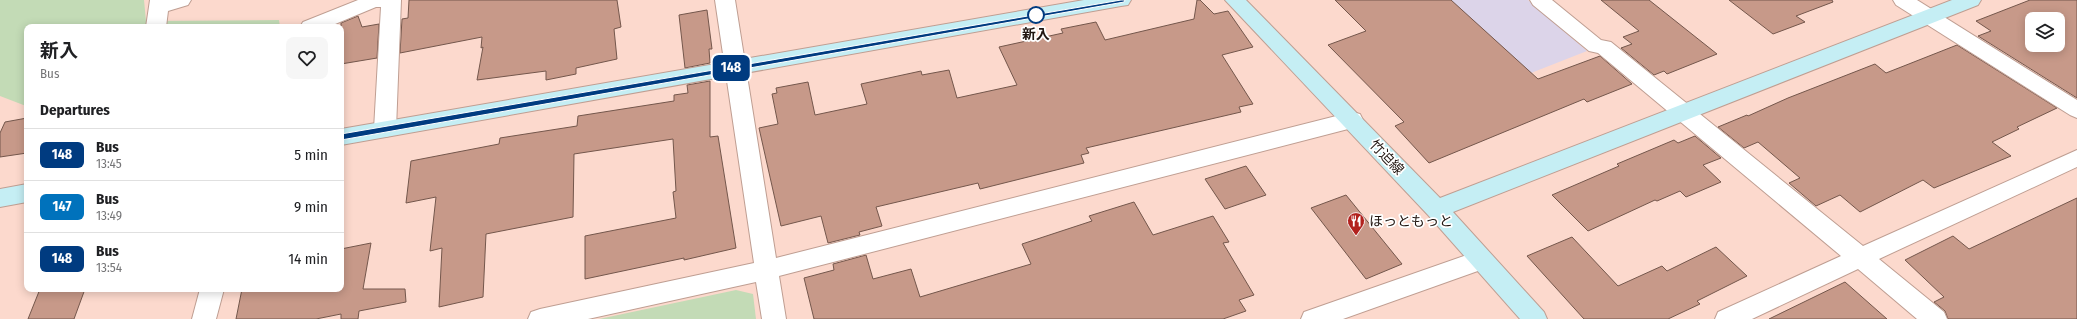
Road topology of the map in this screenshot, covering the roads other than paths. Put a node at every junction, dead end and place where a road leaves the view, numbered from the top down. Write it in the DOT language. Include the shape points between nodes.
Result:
graph roads {
  1 [pos="181,0"];
  2 [pos="381,0"];
  3 [pos="725,0"];
  4 [pos="1234,0"];
  5 [pos="1540,0"];
  6 [pos="1903,0"];
  7 [pos="1971,0"];
  8 [pos="1109,1"];
  9 [pos="160,3"];
  10 [pos="1929,17"];
  11 [pos="156,24"];
  12 [pos="318,24"];
  13 [pos="734,68"];
  14 [pos="2077,110"];
  15 [pos="1683,112"];
  16 [pos="1352,120"];
  17 [pos="385,129"];
  18 [pos="344,136"];
  19 [pos="2077,158"];
  20 [pos="24,194"];
  21 [pos="0,198"];
  22 [pos="1436,208"];
  23 [pos="1861,258"];
  24 [pos="1481,260"];
  25 [pos="766,270"];
  26 [pos="211,292"];
  27 [pos="204,319"];
  28 [pos="540,319"];
  29 [pos="774,319"];
  30 [pos="1313,319"];
  31 [pos="1534,319"];
  32 [pos="1727,319"];
  33 [pos="1935,319"];
  1 -- 9 [label="street"];
  2 -- 12 [label="street"];
  2 -- 17 [label="street"];
  3 -- 13 [label="street"];
  4 -- 16 [label="street, 竹迫線"];
  5 -- 15 [label="street" via="1596,46 1604,47"];
  6 -- 10 [label="street"];
  7 -- 10 [label="street"];
  8 -- 13 [label="street"];
  9 -- 11 [label="street"];
  10 -- 14 [label="street"];
  10 -- 15 [label="street"];
  13 -- 17 [label="street"];
  13 -- 25 [label="street"];
  15 -- 22 [label="street"];
  15 -- 23 [label="street"];
  16 -- 22 [label="street, 竹迫線"];
  16 -- 25 [label="street"];
  17 -- 18 [label="street"];
  19 -- 23 [label="street"];
  20 -- 21 [label="street"];
  22 -- 24 [label="street, 竹迫線"];
  23 -- 32 [label="street"];
  23 -- 33 [label="street"];
  24 -- 30 [label="street"];
  24 -- 31 [label="street, 竹迫線"];
  25 -- 28 [label="street"];
  25 -- 29 [label="street"];
  26 -- 27 [label="street"];
}
